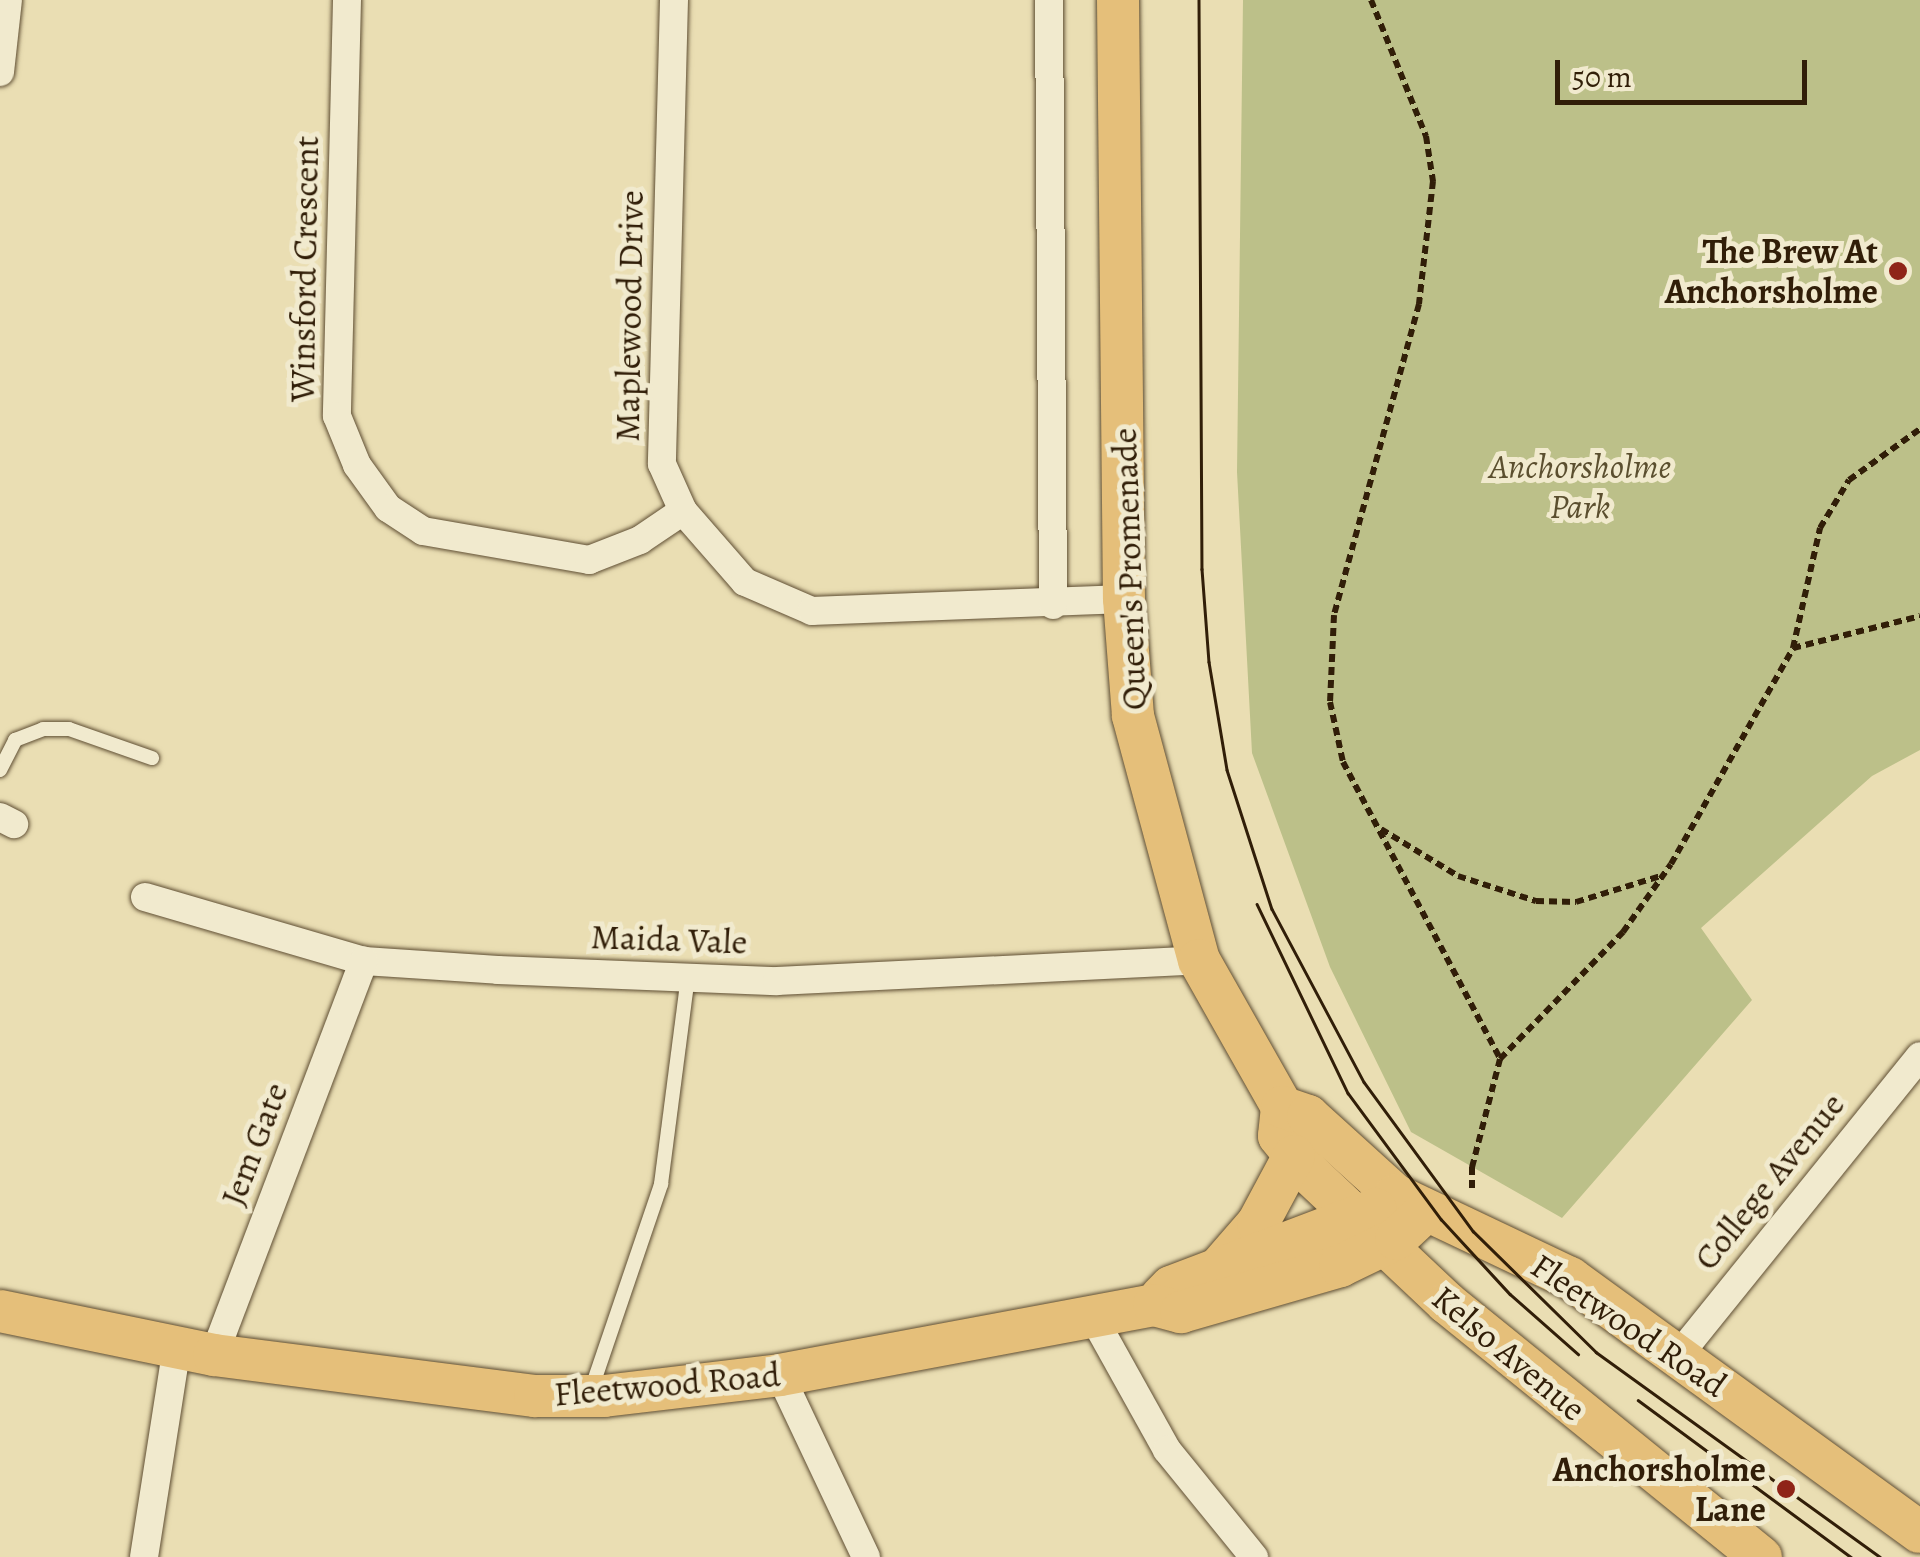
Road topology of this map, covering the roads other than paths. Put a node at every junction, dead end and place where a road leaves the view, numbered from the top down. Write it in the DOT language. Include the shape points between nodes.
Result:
graph roads {
  1 [pos="8,0"];
  2 [pos="347,0"];
  3 [pos="674,0"];
  4 [pos="1049,0"];
  5 [pos="1118,0"];
  6 [pos="0,72"];
  7 [pos="683,510"];
  8 [pos="1124,599"];
  9 [pos="1053,605"];
  10 [pos="152,758"];
  11 [pos="0,770"];
  12 [pos="145,896"];
  13 [pos="364,960"];
  14 [pos="1199,960"];
  15 [pos="688,977"];
  16 [pos="1920,1056"];
  17 [pos="1282,1107"];
  18 [pos="1294,1156"];
  19 [pos="1410,1203"];
  20 [pos="1368,1234"];
  21 [pos="1215,1272"];
  22 [pos="1154,1305"];
  23 [pos="0,1311"];
  24 [pos="1093,1318"];
  25 [pos="196,1350"];
  26 [pos="1678,1356"];
  27 [pos="780,1376"];
  28 [pos="588,1396"];
  29 [pos="1920,1532"];
  30 [pos="144,1557"];
  31 [pos="866,1557"];
  32 [pos="1254,1557"];
  33 [pos="1761,1557"];
  1 -- 6 [label="street"];
  2 -- 7 [label="street, Winsford Crescent" via="337,416 357,465 388,508 423,530 590,560 640,540"];
  3 -- 7 [label="street, Maplewood Drive" via="662,464"];
  4 -- 9 [label="street, Queen's Promenade"];
  5 -- 8 [label="main road, Queen's Promenade"];
  7 -- 9 [label="street, Maplewood Drive" via="745,582 812,611"];
  8 -- 9 [label="street, Maplewood Drive"];
  8 -- 14 [label="main road, Queen's Promenade" via="1133,716"];
  10 -- 11 [label="lane" via="69,729 42,729 15,740"];
  12 -- 13 [label="street, Maida Vale"];
  13 -- 15 [label="street, Maida Vale"];
  13 -- 25 [label="street, Jem Gate"];
  14 -- 15 [label="street, Maida Vale" via="776,981"];
  14 -- 17 [label="main road, Queen's Promenade"];
  15 -- 28 [label="lane" via="661,1184"];
  16 -- 26 [label="street, College Avenue"];
  17 -- 18 [label="main road, Queen's Promenade" via="1279,1136"];
  17 -- 19 [label="main road" via="1308,1116"];
  18 -- 20 [label="main road, Queen's Promenade"];
  18 -- 21 [label="main road" via="1258,1224"];
  19 -- 20 [label="main road"];
  19 -- 26 [label="main road, Fleetwood Road" via="1570,1278"];
  20 -- 21 [label="main road, Fleetwood Road"];
  20 -- 22 [label="main road, Fleetwood Road" via="1241,1297 1181,1312"];
  20 -- 33 [label="main road, Kelso Avenue"];
  21 -- 22 [label="main road, Fleetwood Road" via="1171,1287"];
  22 -- 24 [label="main road, Fleetwood Road"];
  23 -- 25 [label="main road, Fleetwood Road"];
  24 -- 27 [label="main road, Fleetwood Road"];
  24 -- 32 [label="street" via="1167,1450"];
  25 -- 28 [label="main road, Fleetwood Road" via="535,1396"];
  25 -- 30 [label="street, Jem Gate"];
  26 -- 29 [label="main road, Fleetwood Road"];
  27 -- 28 [label="main road, Fleetwood Road"];
  27 -- 31 [label="street"];
}
